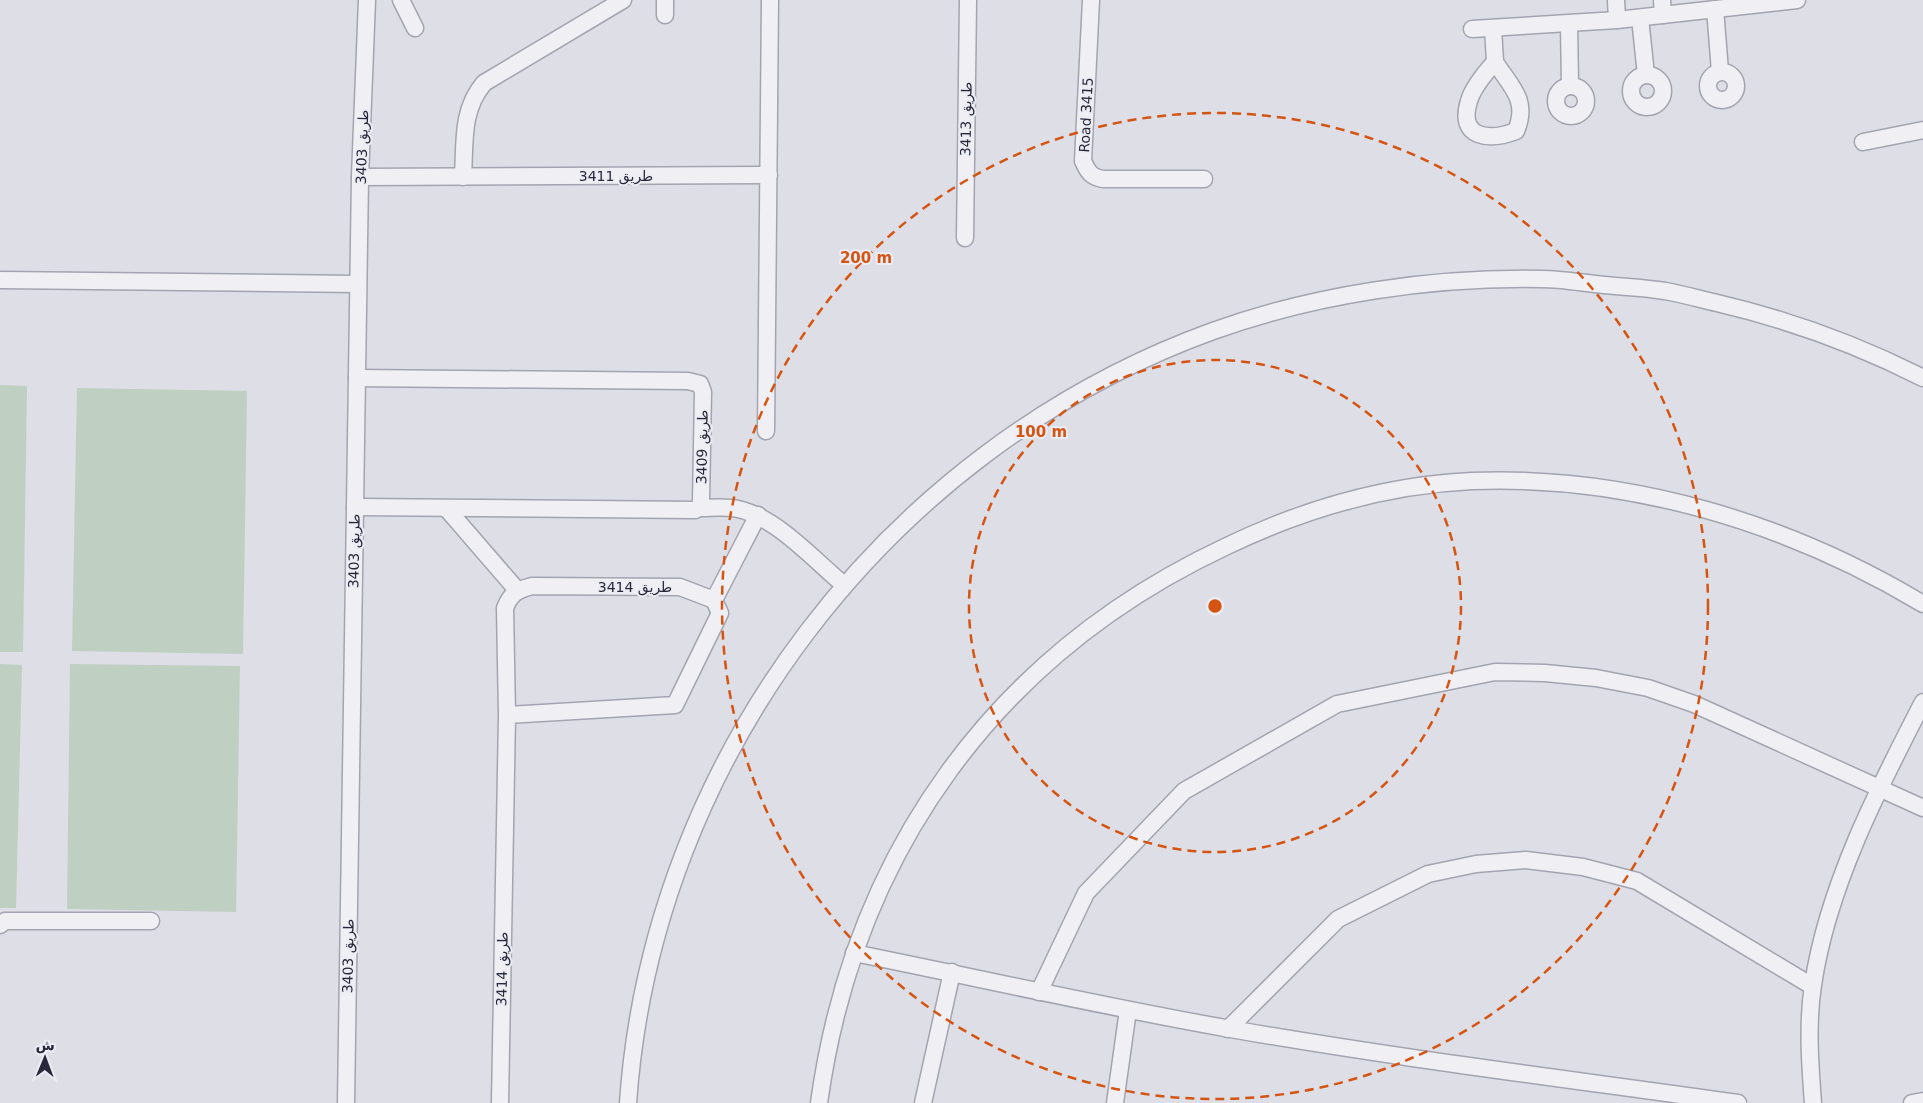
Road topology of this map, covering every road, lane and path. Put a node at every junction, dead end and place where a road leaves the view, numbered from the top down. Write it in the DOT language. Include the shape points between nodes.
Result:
graph roads {
  1 [pos="367,0"];
  2 [pos="401,0"];
  3 [pos="623,0"];
  4 [pos="770,0"];
  5 [pos="968,0"];
  6 [pos="1091,0"];
  7 [pos="1616,0"];
  8 [pos="1797,0"];
  9 [pos="1663,8"];
  10 [pos="1715,9"];
  11 [pos="1640,18"];
  12 [pos="1617,20"];
  13 [pos="1568,24"];
  14 [pos="415,28"];
  15 [pos="1493,28"];
  16 [pos="1472,29"];
  17 [pos="1495,62"];
  18 [pos="1720,72"];
  19 [pos="1646,75"];
  20 [pos="1570,86"];
  21 [pos="1923,130"];
  22 [pos="1863,142"];
  23 [pos="769,175"];
  24 [pos="360,177"];
  25 [pos="463,177"];
  26 [pos="1204,179"];
  27 [pos="965,238"];
  28 [pos="0,280"];
  29 [pos="358,284"];
  30 [pos="357,378"];
  31 [pos="1923,378"];
  32 [pos="766,431"];
  33 [pos="354,507"];
  34 [pos="699,508"];
  35 [pos="447,509"];
  36 [pos="758,515"];
  37 [pos="844,585"];
  38 [pos="518,590"];
  39 [pos="714,600"];
  40 [pos="1923,604"];
  41 [pos="1923,702"];
  42 [pos="507,715"];
  43 [pos="1879,787"];
  44 [pos="1923,808"];
  45 [pos="151,921"];
  46 [pos="0,925"];
  47 [pos="854,952"];
  48 [pos="952,972"];
  49 [pos="1812,986"];
  50 [pos="1039,992"];
  51 [pos="1128,1010"];
  52 [pos="1228,1029"];
  53 [pos="1624,1095"];
  54 [pos="1923,1101"];
  55 [pos="346,1103"];
  56 [pos="500,1103"];
  57 [pos="628,1103"];
  58 [pos="819,1103"];
  59 [pos="923,1103"];
  60 [pos="1115,1103"];
  61 [pos="1738,1103"];
  62 [pos="1813,1103"];
  63 [pos="1912,1103"];
  1 -- 24 [label="street, طريق 3403"];
  2 -- 14 [label="street"];
  3 -- 25 [label="street" via="484,83 474,94 468,108"];
  4 -- 23 [label="street"];
  5 -- 27 [label="street, طريق 3413"];
  6 -- 26 [label="street, Road 3415" via="1083,161 1088,173 1102,179"];
  7 -- 12 [label="street"];
  8 -- 10 [label="street"];
  9 -- 10 [label="street"];
  9 -- 11 [label="street"];
  10 -- 18 [label="street"];
  11 -- 12 [label="street"];
  11 -- 19 [label="street"];
  12 -- 13 [label="street"];
  13 -- 15 [label="street"];
  13 -- 20 [label="street"];
  15 -- 16 [label="street"];
  15 -- 17 [label="street"];
  21 -- 22 [label="street"];
  23 -- 25 [label="street, طريق 3411"];
  23 -- 32 [label="street"];
  24 -- 25 [label="street, طريق 3411"];
  24 -- 29 [label="street, طريق 3403"];
  28 -- 29 [label="street"];
  29 -- 30 [label="street, طريق 3403"];
  30 -- 33 [label="street, طريق 3403"];
  30 -- 34 [label="street, طريق 3409" via="688,381 700,384 703,392"];
  31 -- 37 [label="street" via="1869,351 1774,316 1669,292 1545,279 1447,281 1325,299 1213,331 1111,375 1013,434 917,510"];
  33 -- 35 [label="street"];
  33 -- 55 [label="street, طريق 3403"];
  34 -- 35 [label="street" via="689,511"];
  34 -- 36 [label="street" via="737,509"];
  35 -- 38 [label="street"];
  36 -- 37 [label="street"];
  36 -- 39 [label="street"];
  37 -- 57 [label="street" via="784,662 735,739 689,836 653,942 631,1051"];
  38 -- 39 [label="street, طريق 3414" via="532,586 680,587"];
  38 -- 42 [label="street, طريق 3414" via="510,595 505,608"];
  39 -- 42 [label="street" via="720,613 675,705"];
  40 -- 47 [label="street" via="1830,554 1750,524 1698,507 1588,486 1508,480 1434,484 1365,496 1297,516 1198,559 1132,598 1070,642 1006,702 950,768 903,840"];
  41 -- 43 [label="street"];
  42 -- 56 [label="street, طريق 3414"];
  43 -- 44 [label="street"];
  43 -- 49 [label="street" via="1830,912"];
  43 -- 50 [label="street" via="1694,704 1648,688 1596,678 1495,672 1337,704 1184,791 1086,893"];
  45 -- 46 [label="street" via="5,921"];
  47 -- 48 [label="street"];
  47 -- 58 [label="street" via="837,1013"];
  48 -- 50 [label="street"];
  48 -- 59 [label="street"];
  49 -- 52 [label="street" via="1637,881 1583,867 1526,860 1476,864 1428,874 1338,919"];
  49 -- 62 [label="street" via="1809,1034"];
  50 -- 51 [label="street"];
  51 -- 52 [label="street"];
  51 -- 60 [label="street"];
  52 -- 53 [label="street"];
  53 -- 61 [label="street"];
  54 -- 63 [label="street"];
}
